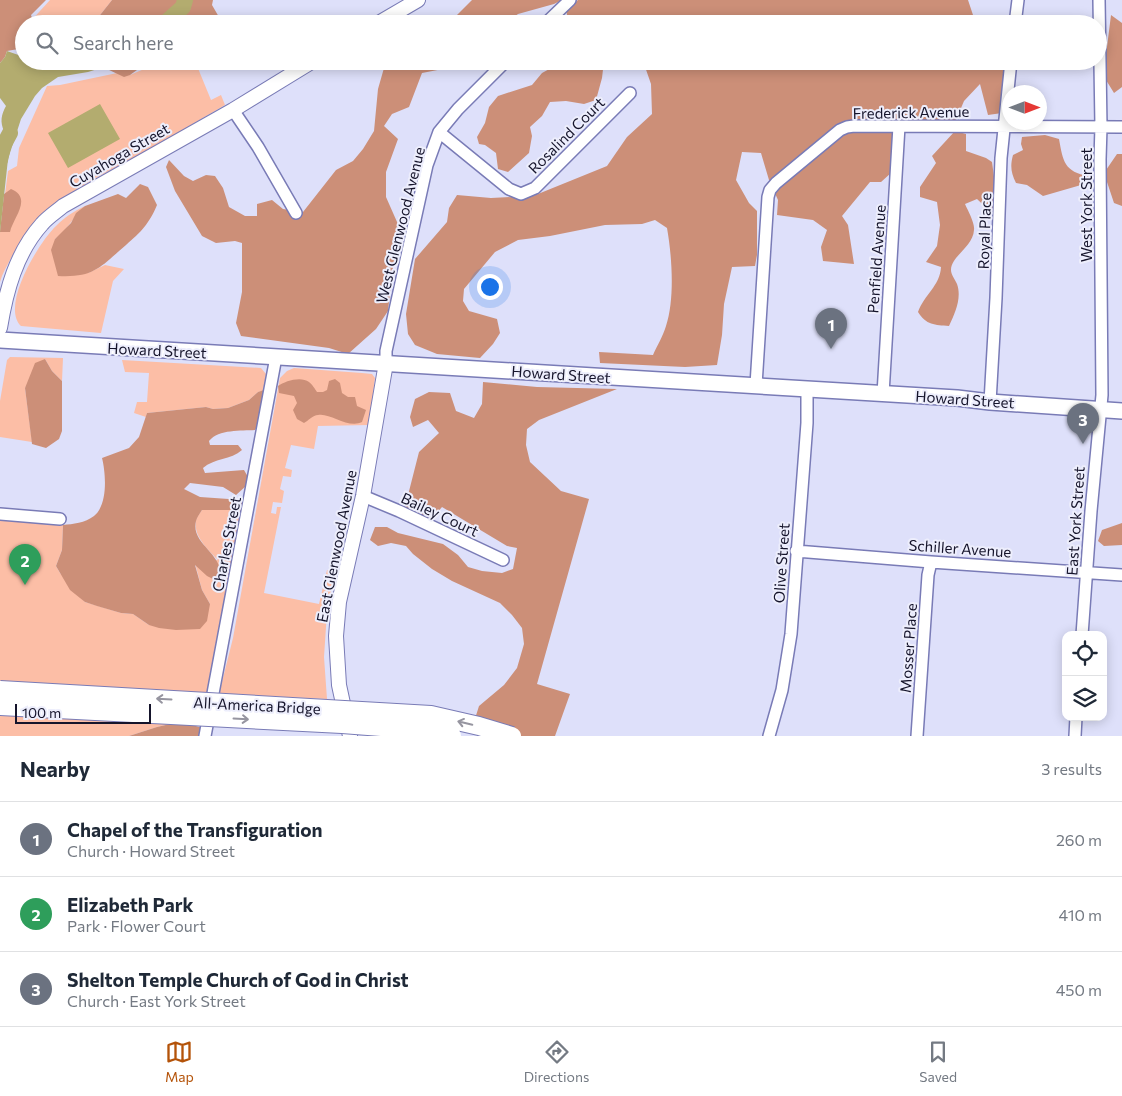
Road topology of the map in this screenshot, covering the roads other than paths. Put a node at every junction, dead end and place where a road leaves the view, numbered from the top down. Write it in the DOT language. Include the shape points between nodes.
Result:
graph roads {
  1 [pos="418,0"];
  2 [pos="570,0"];
  3 [pos="1018,0"];
  4 [pos="1099,0"];
  5 [pos="392,15"];
  6 [pos="554,15"];
  7 [pos="1016,15"];
  8 [pos="1099,15"];
  9 [pos="298,70"];
  10 [pos="497,70"];
  11 [pos="1010,70"];
  12 [pos="1101,70"];
  13 [pos="1008,85"];
  14 [pos="630,93"];
  15 [pos="234,110"];
  16 [pos="899,126"];
  17 [pos="1122,126"];
  18 [pos="1002,127"];
  19 [pos="1047,127"];
  20 [pos="1102,127"];
  21 [pos="1003,130"];
  22 [pos="439,132"];
  23 [pos="296,213"];
  24 [pos="0,328"];
  25 [pos="0,340"];
  26 [pos="276,357"];
  27 [pos="386,363"];
  28 [pos="756,386"];
  29 [pos="808,390"];
  30 [pos="883,394"];
  31 [pos="990,402"];
  32 [pos="1100,410"];
  33 [pos="1122,411"];
  34 [pos="363,496"];
  35 [pos="0,514"];
  36 [pos="60,519"];
  37 [pos="796,551"];
  38 [pos="503,560"];
  39 [pos="931,562"];
  40 [pos="1086,573"];
  41 [pos="1122,575"];
  42 [pos="1082,631"];
  43 [pos="0,690"];
  44 [pos="0,706"];
  45 [pos="1076,721"];
  46 [pos="206,736"];
  47 [pos="350,736"];
  48 [pos="452,736"];
  49 [pos="512,736"];
  50 [pos="769,736"];
  51 [pos="917,736"];
  52 [pos="1075,736"];
  1 -- 5 [label="street"];
  2 -- 6 [label="street"];
  3 -- 7 [label="street"];
  4 -- 8 [label="street, West York Street"];
  9 -- 15 [label="street, Cuyahoga Street"];
  10 -- 22 [label="street, West Glenwood Avenue"];
  11 -- 13 [label="street, Royal Place"];
  12 -- 20 [label="street, West York Street"];
  14 -- 22 [label="street, Rosalind Court" via="535,188 520,194 509,189"];
  15 -- 23 [label="street"];
  15 -- 24 [label="street, Cuyahoga Street" via="63,206 42,223 22,251 11,280"];
  16 -- 18 [label="street, Frederick Avenue"];
  16 -- 28 [label="street, Frederick Avenue" via="847,126 770,190"];
  16 -- 30 [label="street, Penfield Avenue"];
  17 -- 20 [label="street, Frederick Avenue"];
  19 -- 20 [label="street, Frederick Avenue"];
  20 -- 32 [label="street, West York Street"];
  21 -- 31 [label="street, Royal Place"];
  22 -- 27 [label="street, West Glenwood Avenue" via="415,220"];
  25 -- 26 [label="main road, Howard Street"];
  26 -- 27 [label="main road, Howard Street"];
  26 -- 46 [label="street, Charles Street"];
  27 -- 28 [label="main road, Howard Street"];
  27 -- 34 [label="street, East Glenwood Avenue"];
  28 -- 29 [label="main road, Howard Street"];
  29 -- 30 [label="main road, Howard Street"];
  29 -- 37 [label="street, Olive Street"];
  30 -- 31 [label="main road, Howard Street"];
  31 -- 32 [label="main road, Howard Street"];
  32 -- 33 [label="main road, Howard Street"];
  32 -- 40 [label="street, East York Street"];
  34 -- 38 [label="street, Bailey Court"];
  34 -- 47 [label="street, East Glenwood Avenue" via="339,602 336,636 339,685"];
  35 -- 36 [label="street"];
  37 -- 39 [label="street, Schiller Avenue"];
  37 -- 50 [label="street, Olive Street" via="787,662"];
  39 -- 40 [label="street, Schiller Avenue"];
  39 -- 51 [label="street, Mosser Place"];
  40 -- 41 [label="street, Schiller Avenue"];
  40 -- 42 [label="street, East York Street"];
  49 -- 43 [label="main road, All-America Bridge, one-way, bridge" via="431,715"];
  44 -- 48 [label="main road, All-America Bridge, one-way, bridge" via="342,724"];
  45 -- 52 [label="street"];
}
